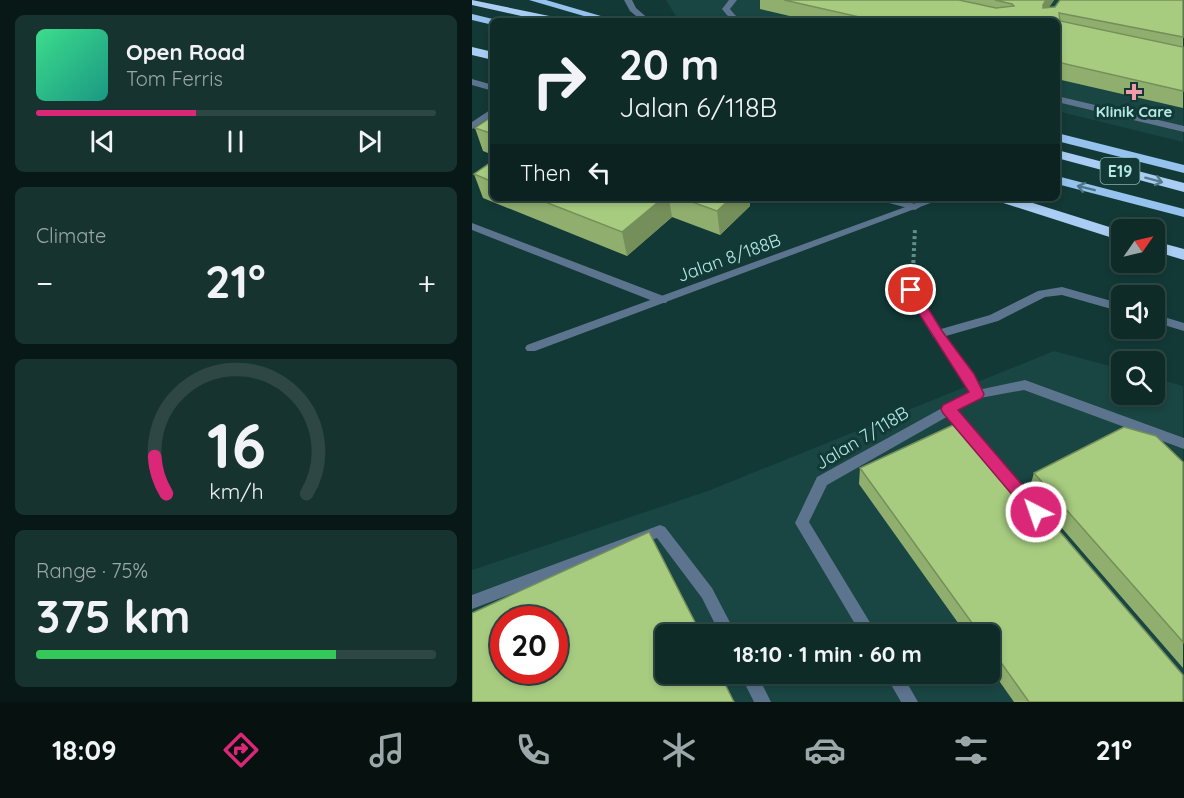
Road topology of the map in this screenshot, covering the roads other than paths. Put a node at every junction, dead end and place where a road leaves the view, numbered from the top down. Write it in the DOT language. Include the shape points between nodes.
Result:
graph roads {
  1 [pos="534,0"];
  2 [pos="628,0"];
  3 [pos="733,0"];
  4 [pos="472,2"];
  5 [pos="472,17"];
  6 [pos="545,18"];
  7 [pos="602,18"];
  8 [pos="644,18"];
  9 [pos="734,18"];
  10 [pos="490,21"];
  11 [pos="472,51"];
  12 [pos="490,55"];
  13 [pos="472,82"];
  14 [pos="490,87"];
  15 [pos="1060,100"];
  16 [pos="490,113"];
  17 [pos="472,126"];
  18 [pos="1183,129"];
  19 [pos="1060,138"];
  20 [pos="1060,155"];
  21 [pos="1183,170"];
  22 [pos="1060,181"];
  23 [pos="1183,188"];
  24 [pos="894,201"];
  25 [pos="931,201"];
  26 [pos="1011,201"];
  27 [pos="915,207"];
  28 [pos="1183,213"];
  29 [pos="472,226"];
  30 [pos="1111,233"];
  31 [pos="1165,249"];
  32 [pos="1183,255"];
  33 [pos="911,290"];
  34 [pos="662,300"];
  35 [pos="1111,305"];
  36 [pos="1165,321"];
  37 [pos="1183,327"];
  38 [pos="937,334"];
  39 [pos="531,348"];
  40 [pos="977,394"];
  41 [pos="948,409"];
  42 [pos="1183,444"];
  43 [pos="978,445"];
  44 [pos="472,602"];
  45 [pos="723,624"];
  46 [pos="863,624"];
  47 [pos="753,684"];
  48 [pos="899,684"];
  49 [pos="763,702"];
  50 [pos="910,702"];
  1 -- 7 [label="highway"];
  2 -- 8 [label="street"];
  3 -- 9 [label="street" via="726,9"];
  4 -- 6 [label="highway"];
  5 -- 10 [label="highway"];
  11 -- 12 [label="highway"];
  13 -- 14 [label="street"];
  15 -- 18 [label="street"];
  16 -- 17 [label="street"];
  19 -- 21 [label="highway"];
  20 -- 23 [label="highway, E19, one-way"];
  28 -- 22 [label="highway, one-way"];
  24 -- 27 [label="street"];
  25 -- 27 [label="street, Jalan 8/188B"];
  26 -- 30 [label="highway"];
  27 -- 34 [label="street, Jalan 8/188B"];
  29 -- 34 [label="street"];
  31 -- 32 [label="highway"];
  33 -- 38 [label="street"];
  34 -- 39 [label="street, Jalan 8/188B"];
  35 -- 38 [label="street" via="1062,291 1042,294 994,318"];
  36 -- 37 [label="street"];
  38 -- 40 [label="street"];
  40 -- 41 [label="street"];
  40 -- 42 [label="street" via="1025,385"];
  41 -- 43 [label="street"];
  41 -- 46 [label="street, Jalan 7/118B" via="822,481 802,523"];
  44 -- 45 [label="street" via="660,531 707,593"];
  47 -- 49 [label="street"];
  48 -- 50 [label="street"];
}
